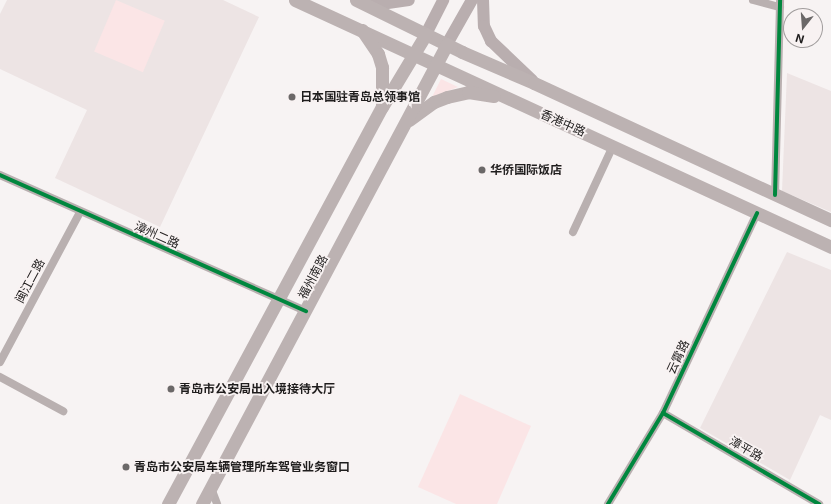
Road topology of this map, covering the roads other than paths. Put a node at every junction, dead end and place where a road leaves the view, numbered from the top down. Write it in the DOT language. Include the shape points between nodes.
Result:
graph roads {
  1 [pos="295,0"];
  2 [pos="356,0"];
  3 [pos="363,0"];
  4 [pos="409,0"];
  5 [pos="443,0"];
  6 [pos="472,0"];
  7 [pos="483,0"];
  8 [pos="753,0"];
  9 [pos="780,3"];
  10 [pos="362,30"];
  11 [pos="426,34"];
  12 [pos="447,44"];
  13 [pos="416,54"];
  14 [pos="436,64"];
  15 [pos="534,82"];
  16 [pos="505,97"];
  17 [pos="382,107"];
  18 [pos="408,122"];
  19 [pos="613,146"];
  20 [pos="0,175"];
  21 [pos="775,195"];
  22 [pos="80,212"];
  23 [pos="757,213"];
  24 [pos="831,220"];
  25 [pos="574,232"];
  26 [pos="831,247"];
  27 [pos="279,299"];
  28 [pos="306,311"];
  29 [pos="0,361"];
  30 [pos="0,377"];
  31 [pos="63,412"];
  32 [pos="663,413"];
  33 [pos="211,488"];
  34 [pos="168,504"];
  35 [pos="202,504"];
  36 [pos="217,504"];
  37 [pos="608,504"];
  38 [pos="819,504"];
  1 -- 10 [label="main road, 香港中路"];
  2 -- 11 [label="main road, 香港中路"];
  3 -- 4 [label="main road" via="381,4"];
  5 -- 11 [label="main road, 福州南路"];
  6 -- 12 [label="main road, 福州南路"];
  7 -- 15 [label="main road" via="484,26 491,41"];
  8 -- 9 [label="street"];
  9 -- 21 [label="street"];
  10 -- 13 [label="main road, 香港中路"];
  10 -- 17 [label="main road" via="378,54 382,67"];
  11 -- 12 [label="main road, 香港中路"];
  11 -- 13 [label="main road, 福州南路"];
  12 -- 14 [label="main road, 福州南路"];
  12 -- 15 [label="main road, 香港中路"];
  13 -- 14 [label="main road, 香港中路"];
  13 -- 17 [label="main road, 福州南路"];
  14 -- 16 [label="main road, 香港中路"];
  14 -- 18 [label="main road, 福州南路"];
  15 -- 21 [label="main road, 香港中路"];
  16 -- 18 [label="main road" via="468,92 447,97 434,102"];
  16 -- 19 [label="main road, 香港中路"];
  17 -- 27 [label="main road, 福州南路"];
  18 -- 28 [label="main road, 福州南路"];
  19 -- 23 [label="main road, 香港中路"];
  19 -- 25 [label="street"];
  20 -- 22 [label="street, 漳州二路"];
  21 -- 24 [label="main road, 香港中路"];
  22 -- 27 [label="street, 漳州二路"];
  22 -- 29 [label="street, 闽江二路"];
  23 -- 26 [label="main road, 香港中路"];
  23 -- 32 [label="street, 云霄路"];
  27 -- 28 [label="street, 漳州二路"];
  27 -- 34 [label="main road, 福州南路"];
  28 -- 33 [label="main road, 福州南路"];
  30 -- 31 [label="street"];
  32 -- 37 [label="street, 云霄路"];
  32 -- 38 [label="street, 漳平路"];
  33 -- 35 [label="main road, 福州南路"];
  33 -- 36 [label="street"];
}
